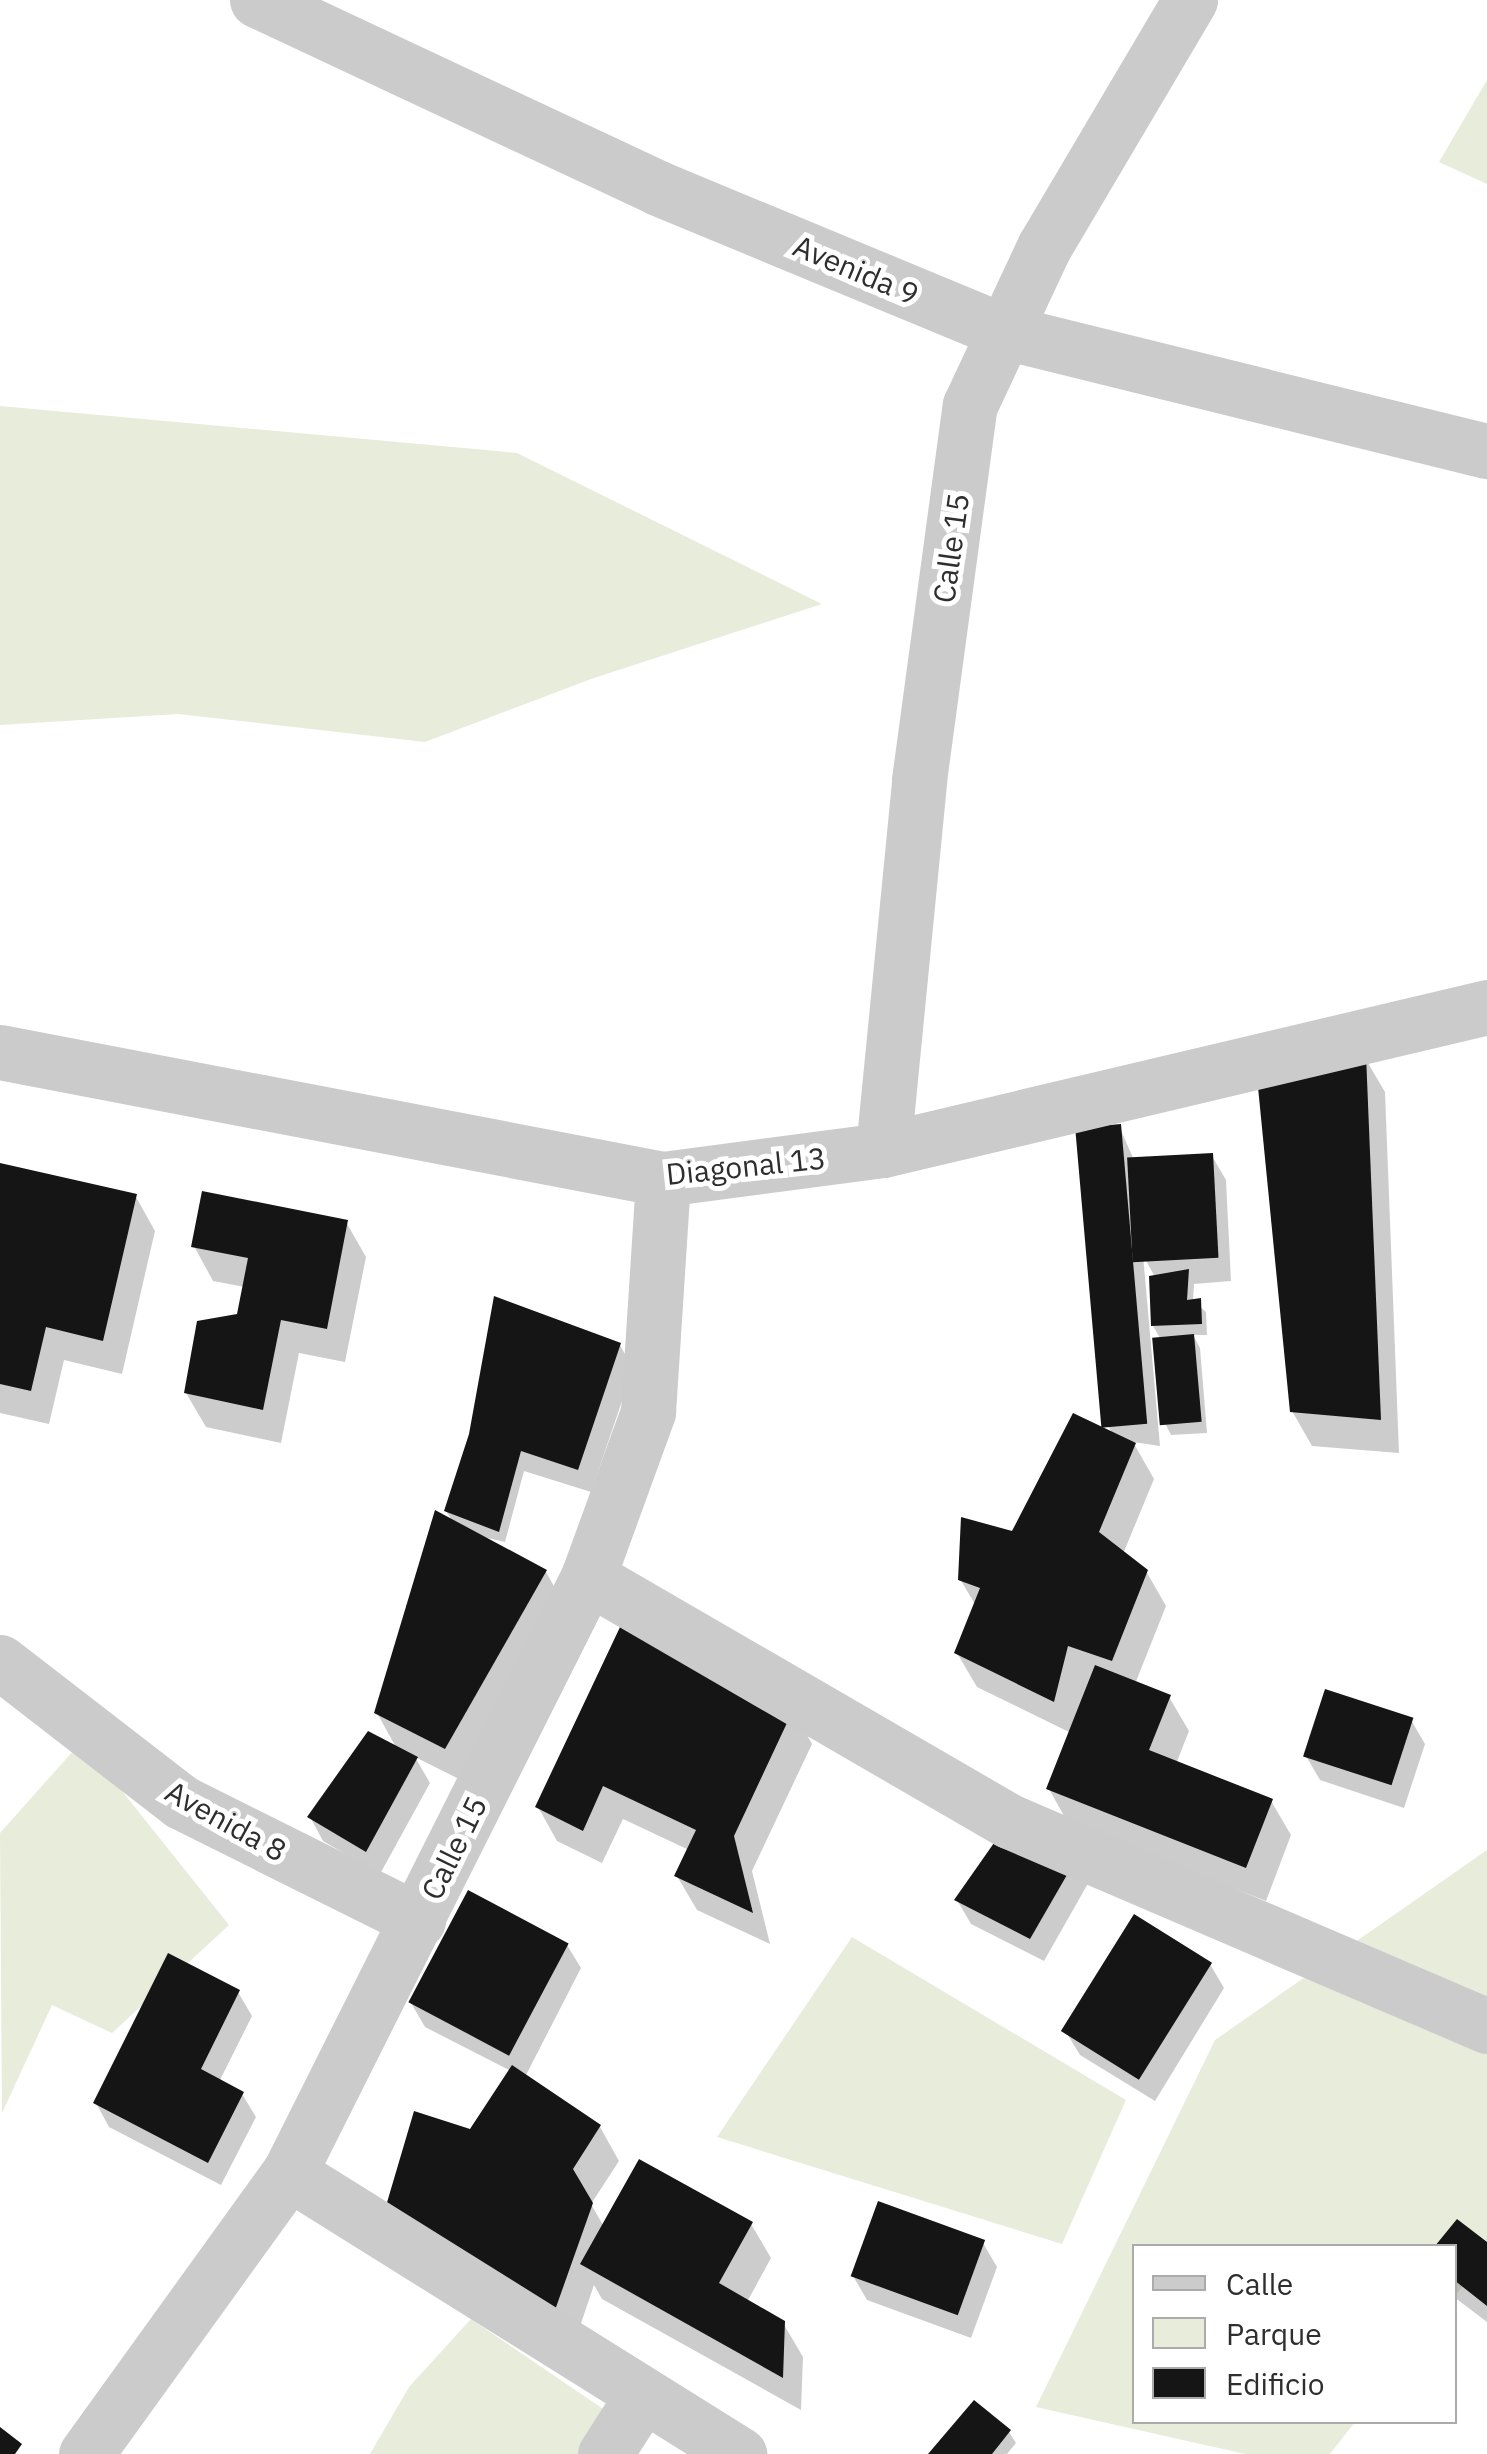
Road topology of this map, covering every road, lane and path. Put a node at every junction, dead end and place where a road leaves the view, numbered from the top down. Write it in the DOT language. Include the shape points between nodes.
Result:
graph roads {
  1 [pos="257,0"];
  2 [pos="1190,0"];
  3 [pos="1005,332"];
  4 [pos="1487,451"];
  5 [pos="1487,1006"];
  6 [pos="0,1052"];
  7 [pos="883,1150"];
  8 [pos="662,1179"];
  9 [pos="588,1578"];
  10 [pos="0,1662"];
  11 [pos="418,1920"];
  12 [pos="1487,2026"];
  13 [pos="290,2173"];
  14 [pos="641,2398"];
  15 [pos="86,2454"];
  16 [pos="605,2454"];
  17 [pos="739,2454"];
  1 -- 3 [label="street, Avenida 9" via="658,188"];
  2 -- 3 [label="street, Calle 15" via="1044,247"];
  3 -- 4 [label="street, Avenida 9"];
  3 -- 7 [label="street, Calle 15" via="970,405 919,780"];
  5 -- 7 [label="street, Diagonal 13"];
  6 -- 8 [label="street, Diagonal 13"];
  7 -- 8 [label="street, Diagonal 13"];
  8 -- 9 [label="street, Calle 15" via="648,1412"];
  9 -- 11 [label="street, Calle 15"];
  9 -- 12 [label="street" via="1008,1822"];
  10 -- 11 [label="street, Avenida 8" via="181,1802"];
  11 -- 13 [label="street, Calle 15"];
  13 -- 14 [label="street"];
  13 -- 15 [label="street, Calle 15"];
  14 -- 16 [label="street"];
  14 -- 17 [label="street"];
}
